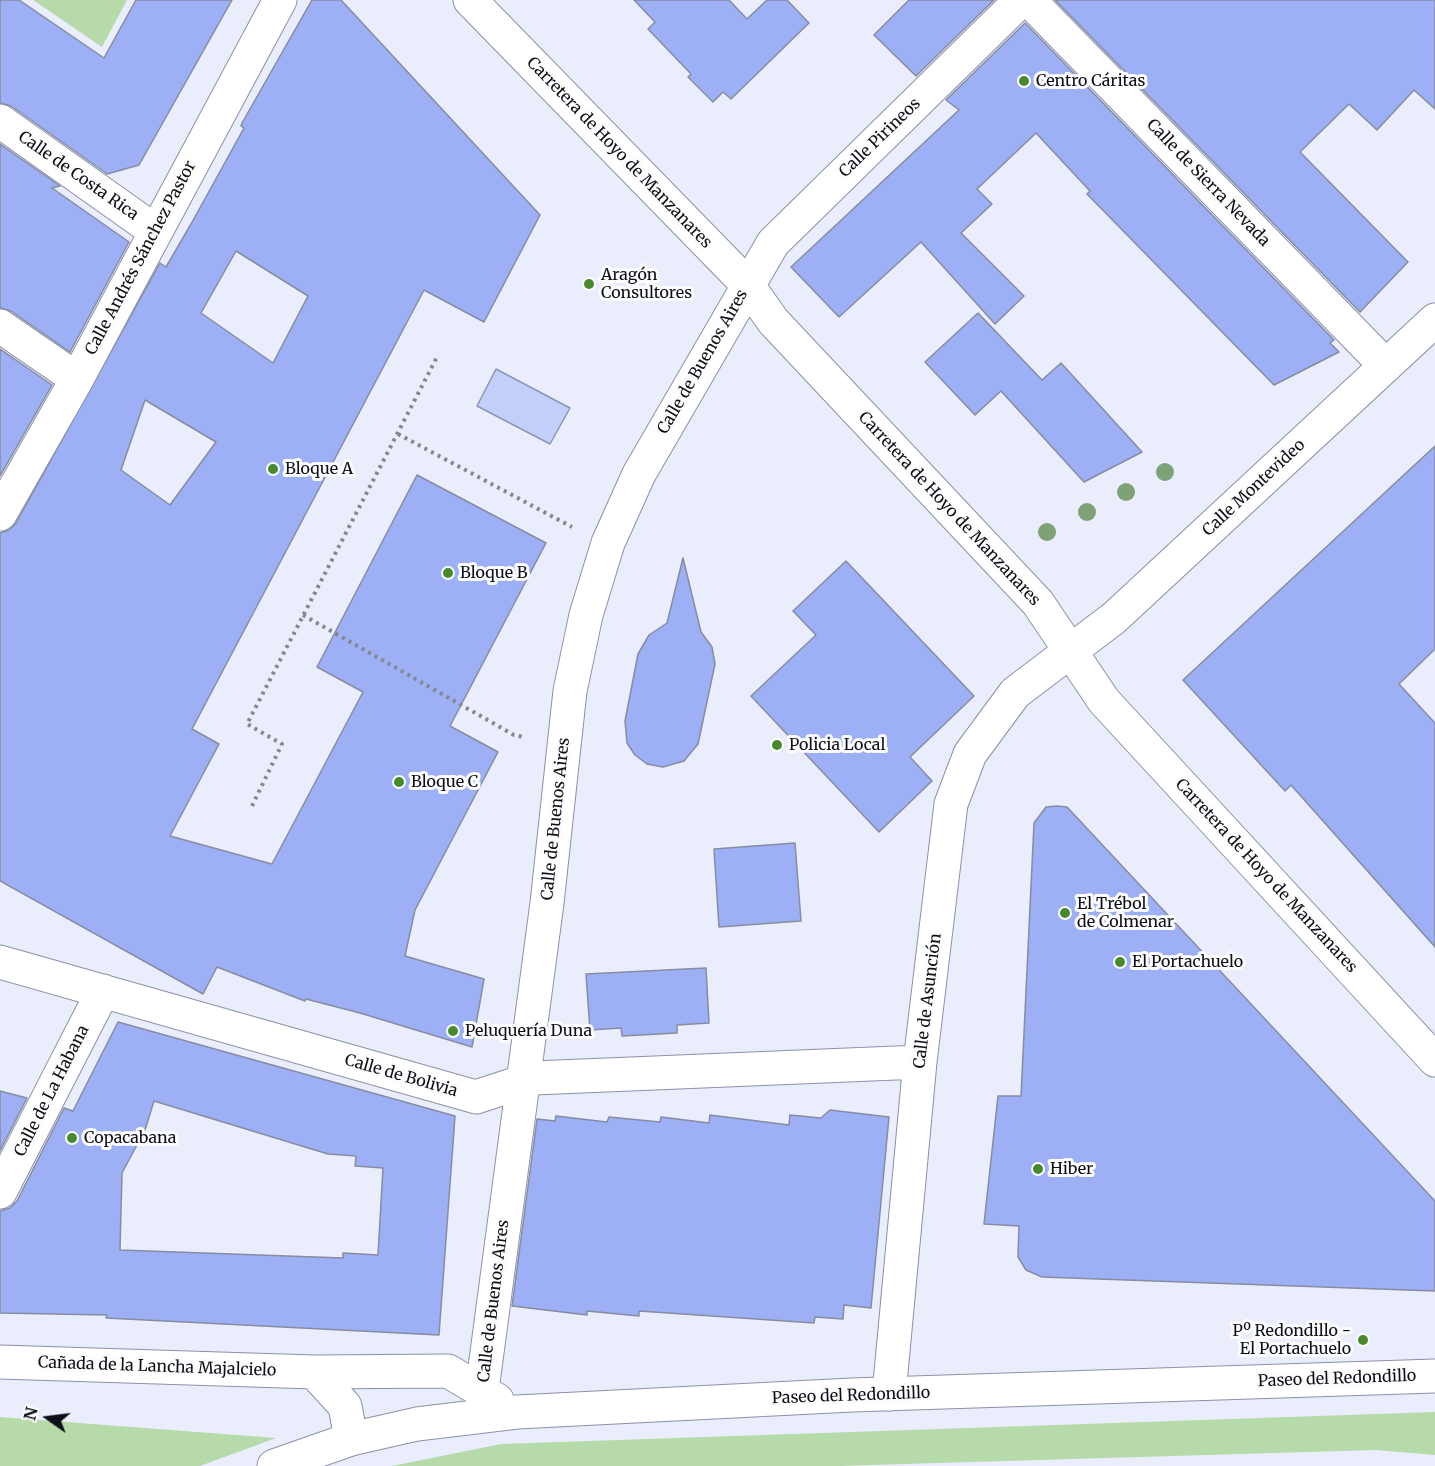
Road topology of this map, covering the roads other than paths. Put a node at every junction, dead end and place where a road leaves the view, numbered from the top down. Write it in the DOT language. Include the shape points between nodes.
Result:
graph roads {
  1 [pos="280,0"];
  2 [pos="470,0"];
  3 [pos="1021,0"];
  4 [pos="1029,0"];
  5 [pos="0,121"];
  6 [pos="155,231"];
  7 [pos="747,284"];
  8 [pos="1435,320"];
  9 [pos="0,326"];
  10 [pos="1386,366"];
  11 [pos="77,379"];
  12 [pos="0,514"];
  13 [pos="1069,651"];
  14 [pos="0,962"];
  15 [pos="104,991"];
  16 [pos="1435,1059"];
  17 [pos="920,1062"];
  18 [pos="522,1083"];
  19 [pos="0,1192"];
  20 [pos="0,1362"];
  21 [pos="314,1372"];
  22 [pos="1435,1376"];
  23 [pos="482,1390"];
  24 [pos="889,1394"];
  25 [pos="517,1413"];
  26 [pos="351,1439"];
  27 [pos="274,1466"];
  1 -- 6 [label="street, Calle Andrés Sánchez Pastor"];
  2 -- 7 [label="street, Carretera de Hoyo de Manzanares"];
  3 -- 7 [label="street, Calle Pirineos" via="773,243"];
  4 -- 10 [label="street, Calle de Sierra Nevada"];
  5 -- 6 [label="street, Calle de Costa Rica"];
  6 -- 11 [label="street, Calle Andrés Sánchez Pastor"];
  7 -- 13 [label="street, Carretera de Hoyo de Manzanares" via="773,321 1038,603"];
  7 -- 18 [label="street, Calle de Buenos Aires" via="639,474 608,543 586,615 563,743 547,903"];
  8 -- 10 [label="street, Calle Montevideo"];
  9 -- 11 [label="street"];
  10 -- 13 [label="street, Calle Montevideo" via="1114,618"];
  11 -- 12 [label="street, Calle Andrés Sánchez Pastor"];
  13 -- 16 [label="street, Carretera de Hoyo de Manzanares" via="1104,701"];
  13 -- 17 [label="street, Calle de Asunción" via="1016,693 970,754 951,804"];
  14 -- 15 [label="street, Calle de Bolivia"];
  15 -- 18 [label="street, Calle de Bolivia" via="476,1097"];
  15 -- 19 [label="street, Calle de La Habana"];
  17 -- 18 [label="street, Calle de Bolivia" via="534,1078"];
  17 -- 24 [label="street, Calle de Asunción"];
  18 -- 23 [label="street, Calle de Buenos Aires"];
  20 -- 21 [label="street, Cañada de la Lancha Majalcielo"];
  21 -- 23 [label="street, Cañada de la Lancha Majalcielo" via="448,1371"];
  21 -- 26 [label="street" via="345,1406"];
  22 -- 24 [label="street, Paseo del Redondillo"];
  23 -- 25 [label="street, Cañada de la Lancha Majalcielo"];
  24 -- 25 [label="street, Paseo del Redondillo"];
  25 -- 26 [label="street, Paseo del Redondillo" via="417,1424"];
  26 -- 27 [label="street, Paseo del Redondillo"];
}
